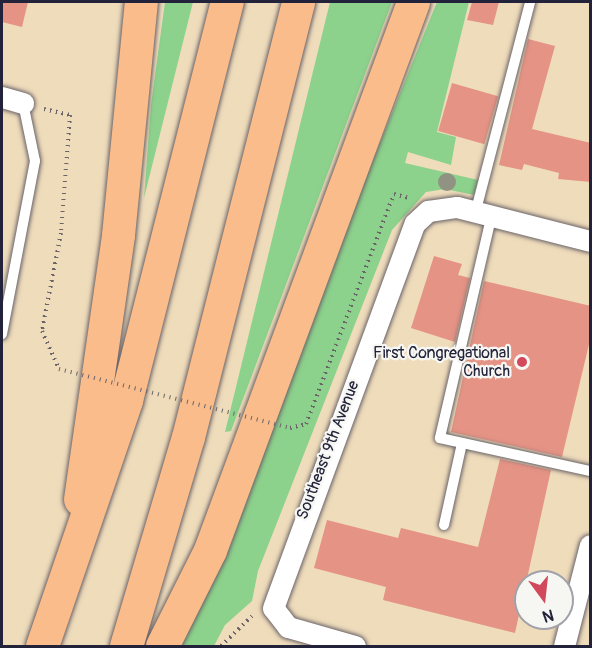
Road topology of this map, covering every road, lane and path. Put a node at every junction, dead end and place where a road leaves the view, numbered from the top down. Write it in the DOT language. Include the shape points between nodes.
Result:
graph roads {
  1 [pos="141,2"];
  2 [pos="227,2"];
  3 [pos="298,2"];
  4 [pos="413,2"];
  5 [pos="530,2"];
  6 [pos="2,97"];
  7 [pos="23,103"];
  8 [pos="445,206"];
  9 [pos="484,212"];
  10 [pos="591,241"];
  11 [pos="7,283"];
  12 [pos="2,334"];
  13 [pos="462,443"];
  14 [pos="591,471"];
  15 [pos="444,525"];
  16 [pos="591,545"];
  17 [pos="75,554"];
  18 [pos="257,615"];
  19 [pos="42,646"];
  20 [pos="126,646"];
  21 [pos="162,646"];
  22 [pos="221,646"];
  23 [pos="355,646"];
  24 [pos="564,646"];
  1 -- 17 [label="highway" via="118,235 85,435"];
  2 -- 17 [label="highway" via="126,400"];
  3 -- 20 [label="highway" via="188,437"];
  4 -- 21 [label="highway" via="210,550"];
  5 -- 9 [label="lane"];
  6 -- 7 [label="street"];
  7 -- 8 [label="path, bridge" via="70,115 61,233 42,331 59,369 290,428 306,424 394,194"];
  7 -- 11 [label="lane" via="35,161"];
  8 -- 9 [label="street"];
  8 -- 23 [label="street, Southeast 9th Avenue" via="428,211 415,224 400,257 281,575 273,608 288,627"];
  9 -- 10 [label="street"];
  9 -- 13 [label="lane" via="440,438"];
  11 -- 12 [label="lane"];
  13 -- 14 [label="lane"];
  13 -- 15 [label="lane"];
  16 -- 24 [label="street"];
  17 -- 19 [label="highway"];
  18 -- 22 [label="path" via="243,620"];
}
